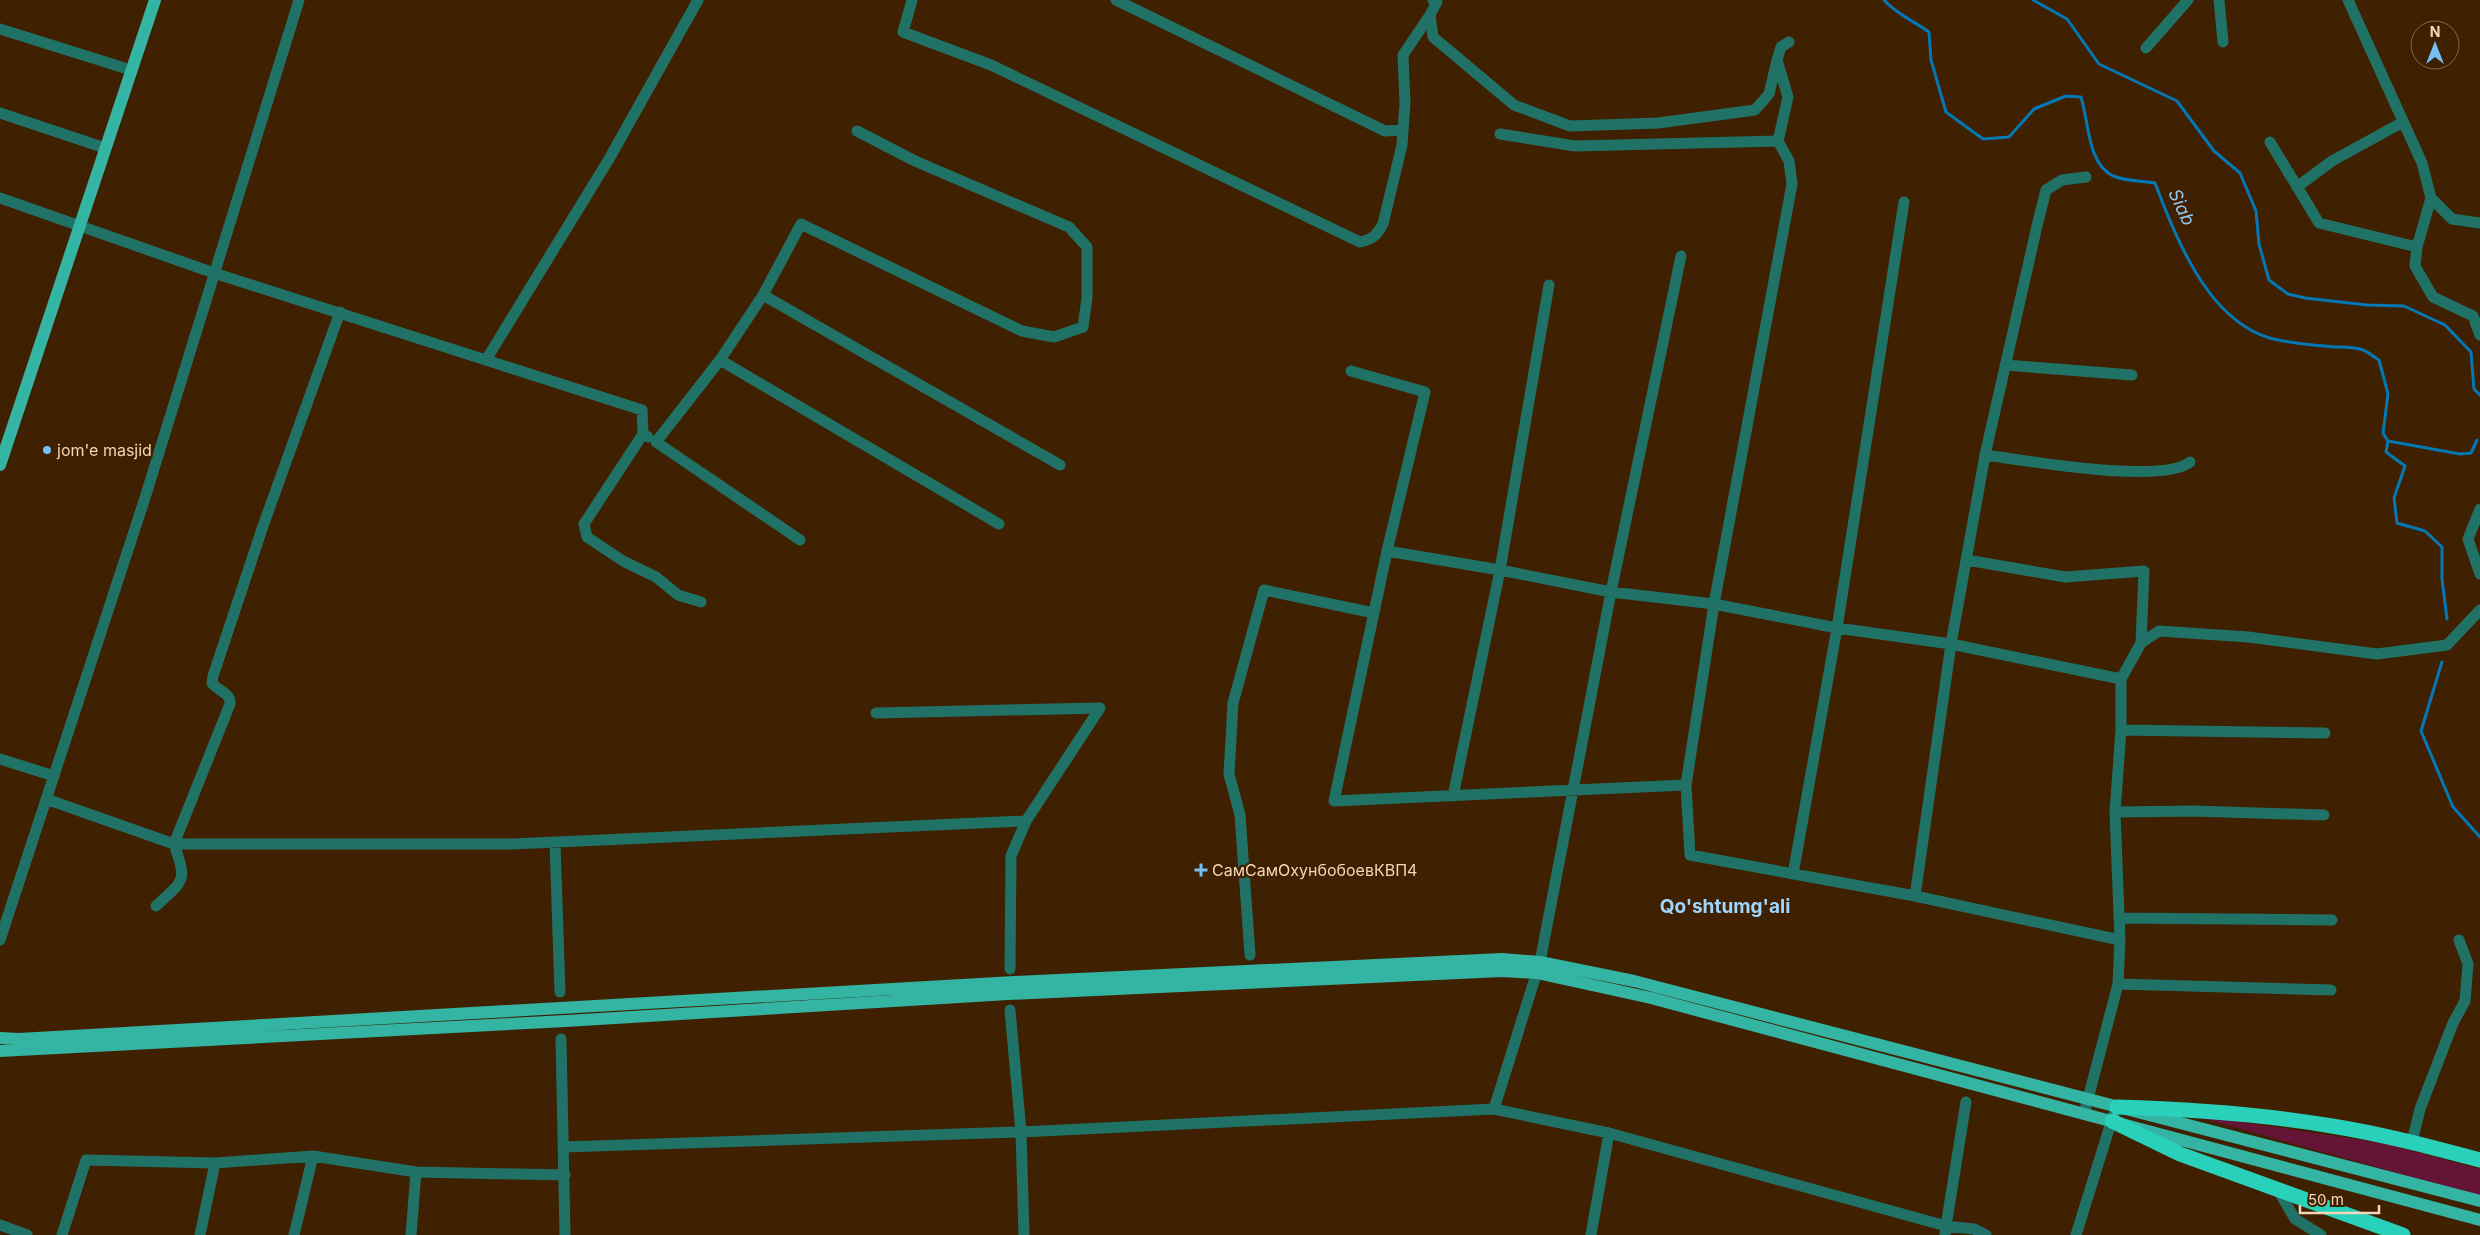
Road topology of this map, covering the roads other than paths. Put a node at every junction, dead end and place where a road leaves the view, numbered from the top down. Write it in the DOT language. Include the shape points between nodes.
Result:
graph roads {
  1 [pos="155,0"];
  2 [pos="299,0"];
  3 [pos="698,0"];
  4 [pos="912,0"];
  5 [pos="1116,0"];
  6 [pos="2188,0"];
  7 [pos="2219,0"];
  8 [pos="2348,0"];
  9 [pos="1436,1"];
  10 [pos="1430,14"];
  11 [pos="0,28"];
  12 [pos="1789,42"];
  13 [pos="2223,42"];
  14 [pos="2146,48"];
  15 [pos="1777,60"];
  16 [pos="131,70"];
  17 [pos="0,113"];
  18 [pos="2403,122"];
  19 [pos="1403,130"];
  20 [pos="857,131"];
  21 [pos="1500,134"];
  22 [pos="1778,141"];
  23 [pos="2270,142"];
  24 [pos="105,148"];
  25 [pos="2086,177"];
  26 [pos="2297,187"];
  27 [pos="0,198"];
  28 [pos="2431,198"];
  29 [pos="1904,202"];
  30 [pos="2480,223"];
  31 [pos="79,225"];
  32 [pos="2417,247"];
  33 [pos="1680,256"];
  34 [pos="214,273"];
  35 [pos="1549,285"];
  36 [pos="763,295"];
  37 [pos="340,312"];
  38 [pos="2480,335"];
  39 [pos="486,360"];
  40 [pos="720,360"];
  41 [pos="2005,365"];
  42 [pos="1351,371"];
  43 [pos="2132,375"];
  44 [pos="643,434"];
  45 [pos="656,442"];
  46 [pos="1985,455"];
  47 [pos="2190,462"];
  48 [pos="0,465"];
  49 [pos="1060,465"];
  50 [pos="2480,509"];
  51 [pos="999,524"];
  52 [pos="800,540"];
  53 [pos="1387,551"];
  54 [pos="1968,560"];
  55 [pos="1500,570"];
  56 [pos="2480,574"];
  57 [pos="1611,592"];
  58 [pos="701,602"];
  59 [pos="1714,604"];
  60 [pos="2480,610"];
  61 [pos="1374,613"];
  62 [pos="1837,628"];
  63 [pos="2141,643"];
  64 [pos="1951,644"];
  65 [pos="2121,679"];
  66 [pos="876,713"];
  67 [pos="2121,730"];
  68 [pos="2325,733"];
  69 [pos="0,759"];
  70 [pos="54,776"];
  71 [pos="1686,785"];
  72 [pos="1574,790"];
  73 [pos="1453,796"];
  74 [pos="46,799"];
  75 [pos="2115,812"];
  76 [pos="2324,815"];
  77 [pos="1026,821"];
  78 [pos="555,843"];
  79 [pos="174,844"];
  80 [pos="1793,874"];
  81 [pos="1915,896"];
  82 [pos="156,906"];
  83 [pos="2119,918"];
  84 [pos="2332,920"];
  85 [pos="0,940"];
  86 [pos="2120,940"];
  87 [pos="2459,940"];
  88 [pos="1250,955"];
  89 [pos="1538,968"];
  90 [pos="1010,969"];
  91 [pos="2118,984"];
  92 [pos="2331,990"];
  93 [pos="560,992"];
  94 [pos="1010,1010"];
  95 [pos="0,1038"];
  96 [pos="561,1039"];
  97 [pos="0,1051"];
  98 [pos="2088,1100"];
  99 [pos="1966,1102"];
  100 [pos="1494,1109"];
  101 [pos="2084,1114"];
  102 [pos="2114,1114"];
  103 [pos="1021,1132"];
  104 [pos="1609,1133"];
  105 [pos="2412,1142"];
  106 [pos="563,1147"];
  107 [pos="313,1156"];
  108 [pos="2480,1160"];
  109 [pos="215,1163"];
  110 [pos="416,1172"];
  111 [pos="565,1175"];
  112 [pos="2278,1190"];
  113 [pos="2480,1201"];
  114 [pos="2480,1220"];
  115 [pos="0,1226"];
  116 [pos="1946,1230"];
  117 [pos="27,1235"];
  118 [pos="62,1235"];
  119 [pos="200,1235"];
  120 [pos="294,1235"];
  121 [pos="411,1235"];
  122 [pos="565,1235"];
  123 [pos="1024,1235"];
  124 [pos="1591,1235"];
  125 [pos="1986,1235"];
  126 [pos="2076,1235"];
  127 [pos="2321,1235"];
  128 [pos="2402,1235"];
  1 -- 16 [label="main road"];
  2 -- 34 [label="street"];
  3 -- 39 [label="street" via="609,159"];
  4 -- 19 [label="street" via="903,32 1000,69 1360,242 1378,234 1383,224"];
  5 -- 19 [label="street" via="1386,131"];
  6 -- 14 [label="street"];
  7 -- 13 [label="street"];
  8 -- 18 [label="street"];
  9 -- 10 [label="street"];
  10 -- 15 [label="street" via="1433,37 1514,105 1570,126 1658,123 1755,110 1769,94"];
  10 -- 19 [label="street" via="1403,55"];
  11 -- 16 [label="street"];
  12 -- 15 [label="street" via="1781,47"];
  15 -- 22 [label="street" via="1788,97"];
  16 -- 24 [label="main road"];
  17 -- 24 [label="street"];
  18 -- 26 [label="street" via="2332,161"];
  18 -- 28 [label="street" via="2422,163"];
  20 -- 36 [label="street" via="1069,227 1086,247 1087,298 1083,327 1054,337 1022,331 801,224"];
  21 -- 22 [label="street" via="1575,146"];
  22 -- 59 [label="street" via="1789,161 1792,184"];
  23 -- 26 [label="street"];
  24 -- 31 [label="main road"];
  25 -- 41 [label="street" via="2062,180 2046,190"];
  26 -- 32 [label="street" via="2320,223"];
  27 -- 31 [label="street"];
  28 -- 30 [label="street" via="2452,219"];
  28 -- 32 [label="street"];
  29 -- 62 [label="street"];
  31 -- 34 [label="street"];
  31 -- 48 [label="main road"];
  32 -- 38 [label="street" via="2415,266 2433,297 2473,316"];
  33 -- 57 [label="street"];
  34 -- 37 [label="street"];
  34 -- 70 [label="street"];
  35 -- 55 [label="street"];
  36 -- 40 [label="street"];
  36 -- 49 [label="street"];
  37 -- 39 [label="street"];
  37 -- 79 [label="street" via="213,676 212,683 227,694 230,704"];
  39 -- 44 [label="street" via="642,410"];
  40 -- 45 [label="street"];
  40 -- 51 [label="street"];
  41 -- 43 [label="street"];
  41 -- 46 [label="street"];
  42 -- 53 [label="street" via="1425,392"];
  44 -- 45 [label="street"];
  44 -- 58 [label="street" via="584,524 587,537 623,561 656,577 678,595"];
  45 -- 52 [label="street"];
  46 -- 47 [label="street" via="2098,470 2171,471"];
  46 -- 54 [label="street"];
  50 -- 56 [label="street" via="2468,539"];
  53 -- 55 [label="street"];
  53 -- 61 [label="street"];
  54 -- 63 [label="street" via="2065,576 2144,571"];
  54 -- 64 [label="street"];
  55 -- 57 [label="street"];
  55 -- 73 [label="street"];
  57 -- 59 [label="street"];
  57 -- 72 [label="street"];
  59 -- 62 [label="street"];
  59 -- 71 [label="street"];
  60 -- 63 [label="street" via="2447,645 2377,654 2248,637 2159,632"];
  61 -- 73 [label="street" via="1334,802"];
  61 -- 88 [label="street" via="1264,590 1233,702 1229,774 1240,816"];
  62 -- 64 [label="street"];
  62 -- 80 [label="street"];
  63 -- 65 [label="street"];
  64 -- 65 [label="street"];
  64 -- 81 [label="street"];
  65 -- 67 [label="street"];
  66 -- 77 [label="street" via="1100,708"];
  67 -- 68 [label="street"];
  67 -- 75 [label="street"];
  69 -- 70 [label="street"];
  70 -- 74 [label="street"];
  71 -- 72 [label="street"];
  71 -- 80 [label="street" via="1690,855"];
  72 -- 73 [label="street"];
  72 -- 89 [label="street"];
  74 -- 79 [label="street"];
  74 -- 85 [label="street"];
  75 -- 76 [label="street"];
  75 -- 83 [label="street"];
  77 -- 78 [label="street"];
  77 -- 90 [label="street" via="1011,856"];
  78 -- 79 [label="street"];
  78 -- 93 [label="street"];
  79 -- 82 [label="street" via="183,872 182,879"];
  80 -- 81 [label="street"];
  81 -- 86 [label="street"];
  83 -- 84 [label="street"];
  83 -- 86 [label="street"];
  86 -- 91 [label="street"];
  87 -- 105 [label="street" via="2468,964 2465,1001 2453,1023 2420,1109"];
  89 -- 95 [label="main road" via="1502,959 1014,982 29,1039"];
  89 -- 97 [label="main road"];
  89 -- 98 [label="main road" via="1653,986"];
  89 -- 100 [label="street"];
  89 -- 101 [label="main road"];
  91 -- 92 [label="street"];
  91 -- 98 [label="street"];
  94 -- 103 [label="street"];
  96 -- 106 [label="street"];
  98 -- 101 [label="street"];
  98 -- 102 [label="main road"];
  99 -- 116 [label="street"];
  100 -- 103 [label="street"];
  100 -- 104 [label="street"];
  101 -- 102 [label="main road"];
  102 -- 105 [label="highway" via="2187,1109 2302,1122"];
  102 -- 112 [label="highway" via="2180,1154"];
  102 -- 113 [label="main road"];
  102 -- 114 [label="main road"];
  102 -- 126 [label="street"];
  103 -- 106 [label="street"];
  103 -- 123 [label="street"];
  104 -- 116 [label="street"];
  104 -- 124 [label="street"];
  105 -- 108 [label="highway"];
  106 -- 111 [label="street"];
  107 -- 109 [label="street"];
  107 -- 110 [label="street"];
  107 -- 120 [label="street"];
  109 -- 118 [label="street" via="86,1160"];
  109 -- 119 [label="street"];
  110 -- 111 [label="street"];
  110 -- 121 [label="street"];
  111 -- 122 [label="street"];
  112 -- 127 [label="street" via="2295,1219"];
  112 -- 128 [label="highway"];
  115 -- 117 [label="street"];
  116 -- 125 [label="street" via="1974,1229"];
}
